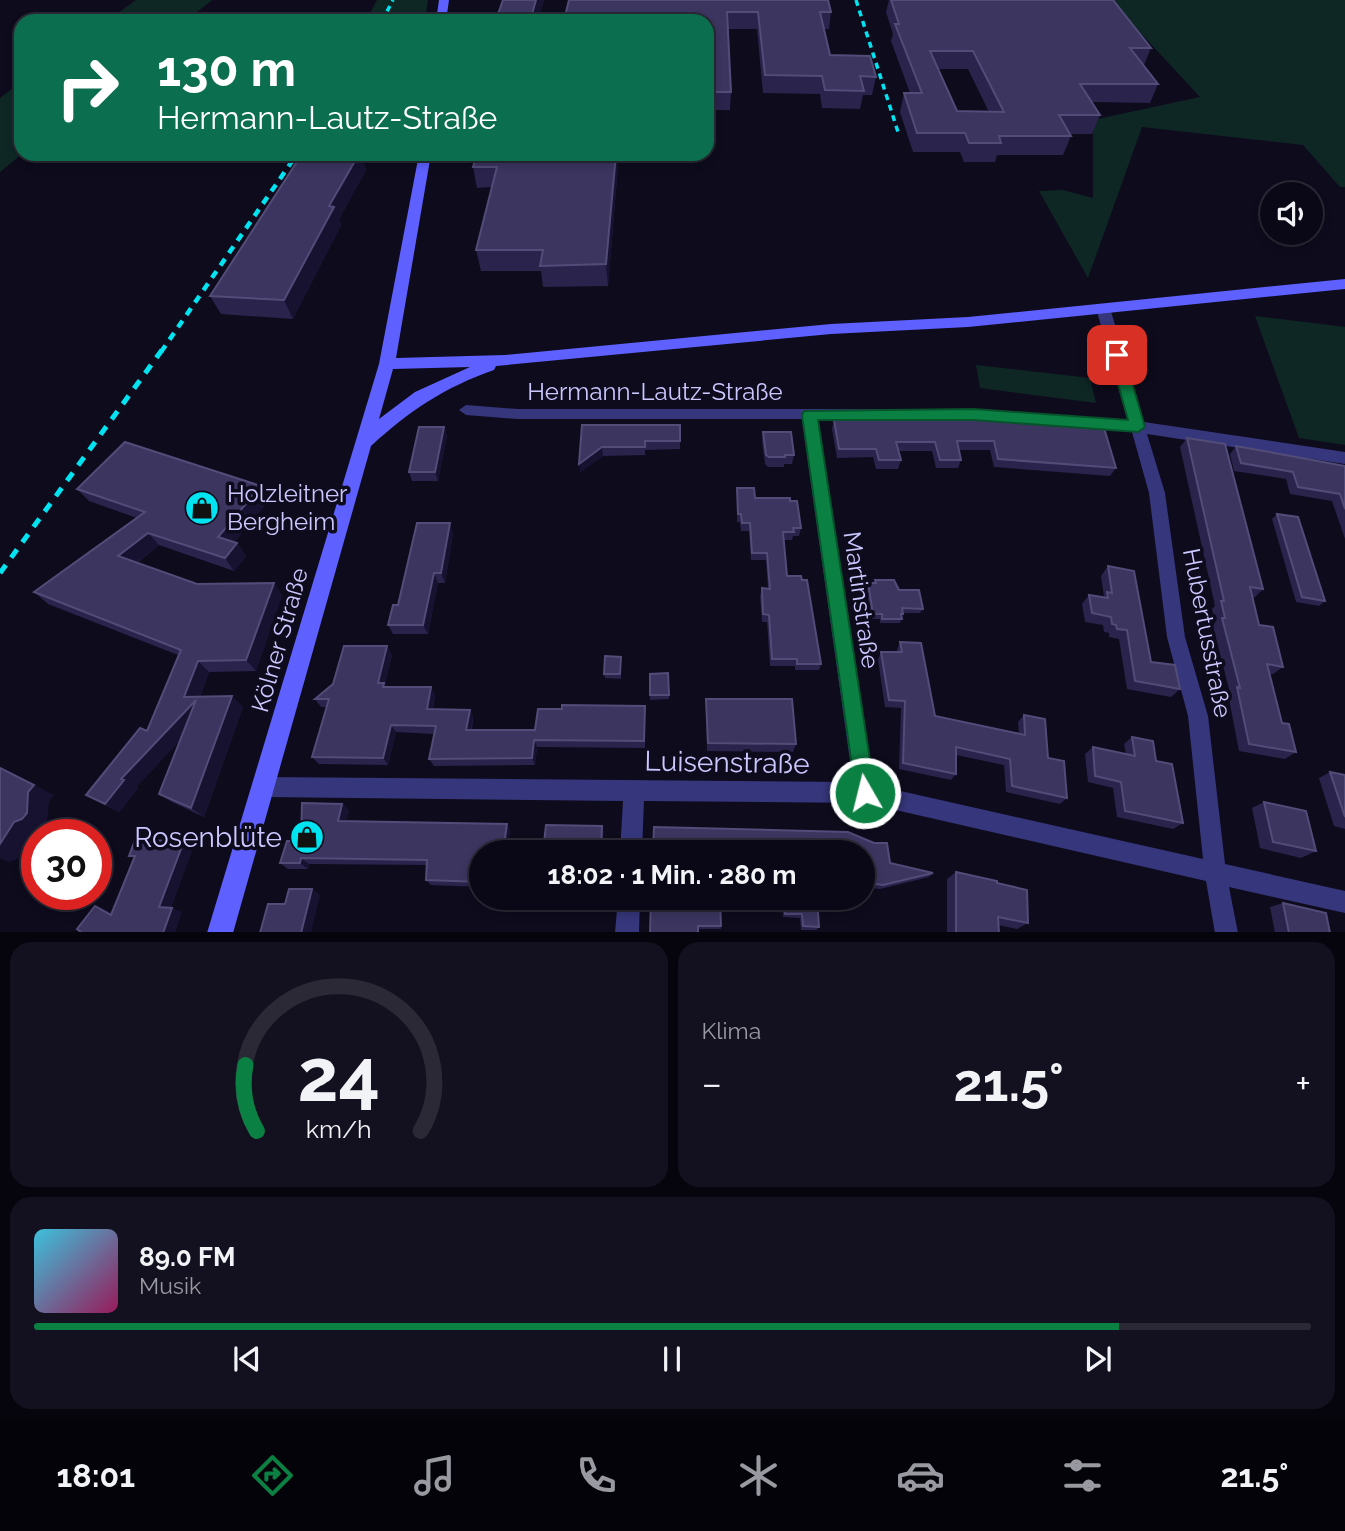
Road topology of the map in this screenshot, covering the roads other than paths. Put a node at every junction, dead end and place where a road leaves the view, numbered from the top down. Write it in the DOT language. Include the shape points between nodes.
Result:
graph roads {
  1 [pos="424,161"];
  2 [pos="1345,284"];
  3 [pos="1103,308"];
  4 [pos="505,360"];
  5 [pos="387,364"];
  6 [pos="466,410"];
  7 [pos="809,415"];
  8 [pos="1138,427"];
  9 [pos="365,442"];
  10 [pos="1345,458"];
  11 [pos="265,787"];
  12 [pos="634,790"];
  13 [pos="865,793"];
  14 [pos="632,840"];
  15 [pos="1215,870"];
  16 [pos="1345,902"];
  17 [pos="628,910"];
  18 [pos="220,932"];
  19 [pos="627,932"];
  20 [pos="1227,932"];
  1 -- 5 [label="main road, Kölner Straße"];
  2 -- 3 [label="main road"];
  3 -- 4 [label="main road"];
  3 -- 8 [label="street, Hubertusstraße"];
  4 -- 5 [label="main road"];
  4 -- 9 [label="main road" via="444,381 417,397"];
  5 -- 9 [label="main road, Kölner Straße"];
  6 -- 7 [label="street, Hermann-Lautz-Straße"];
  7 -- 8 [label="street, Hermann-Lautz-Straße" via="973,414"];
  7 -- 13 [label="street, Martinstraße"];
  8 -- 10 [label="street, Hermann-Lautz-Straße"];
  8 -- 15 [label="street, Hubertusstraße" via="1157,493 1177,637 1198,716"];
  9 -- 11 [label="main road, Kölner Straße"];
  11 -- 12 [label="street, Luisenstraße"];
  11 -- 18 [label="main road, Kölner Straße"];
  12 -- 13 [label="street, Luisenstraße"];
  12 -- 14 [label="street"];
  13 -- 15 [label="street, Luisenstraße"];
  15 -- 16 [label="street, Luisenstraße"];
  15 -- 20 [label="street, Hubertusstraße"];
  17 -- 19 [label="street"];
}
